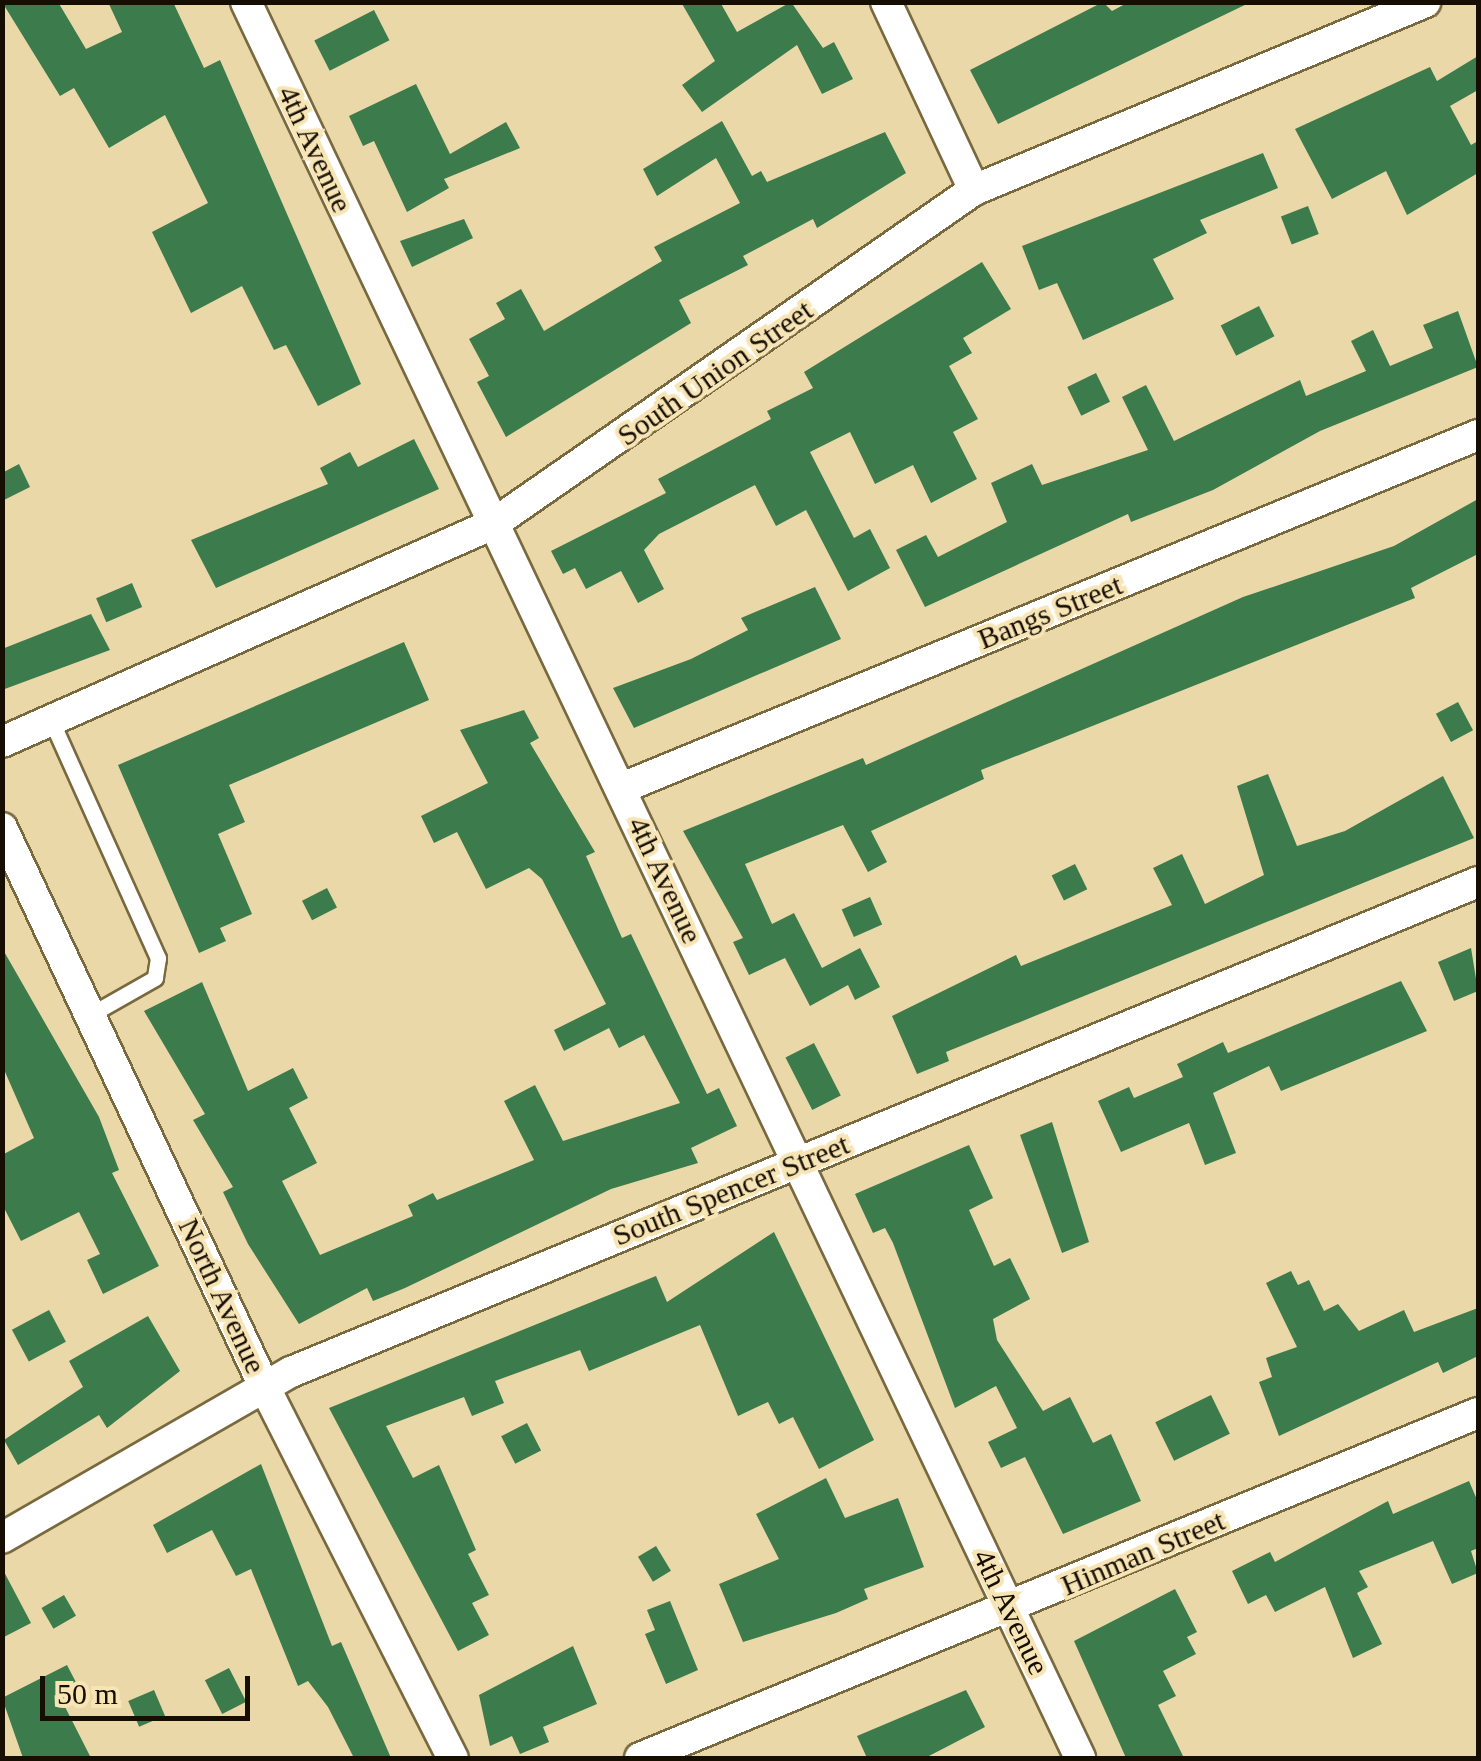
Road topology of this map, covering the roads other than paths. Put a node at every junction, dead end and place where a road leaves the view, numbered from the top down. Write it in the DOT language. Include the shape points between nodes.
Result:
graph roads {
  1 [pos="246,2"];
  2 [pos="886,2"];
  3 [pos="1425,2"];
  4 [pos="974,190"];
  5 [pos="1478,435"];
  6 [pos="493,524"];
  7 [pos="51,720"];
  8 [pos="2,742"];
  9 [pos="622,788"];
  10 [pos="2,828"];
  11 [pos="1478,882"];
  12 [pos="90,1015"];
  13 [pos="795,1164"];
  14 [pos="264,1386"];
  15 [pos="1478,1413"];
  16 [pos="2,1538"];
  17 [pos="1008,1609"];
  18 [pos="452,1758"];
  19 [pos="640,1758"];
  20 [pos="1080,1758"];
  1 -- 6 [label="street, 4th Avenue"];
  2 -- 4 [label="street"];
  3 -- 4 [label="street, South Union Street"];
  4 -- 6 [label="street, South Union Street"];
  5 -- 9 [label="street, Bangs Street"];
  6 -- 7 [label="street, South Union Street"];
  6 -- 9 [label="street, 4th Avenue"];
  7 -- 8 [label="street, South Union Street"];
  7 -- 12 [label="lane" via="158,958 155,978"];
  9 -- 13 [label="street, 4th Avenue"];
  10 -- 12 [label="street, North Avenue"];
  11 -- 13 [label="street, South Spencer Street"];
  12 -- 14 [label="street, North Avenue"];
  13 -- 14 [label="street, South Spencer Street"];
  13 -- 17 [label="street, 4th Avenue"];
  14 -- 16 [label="street, South Spencer Street"];
  14 -- 18 [label="street, North Avenue"];
  15 -- 17 [label="street, Hinman Street"];
  17 -- 19 [label="street, Hinman Street"];
  17 -- 20 [label="street, 4th Avenue"];
}
